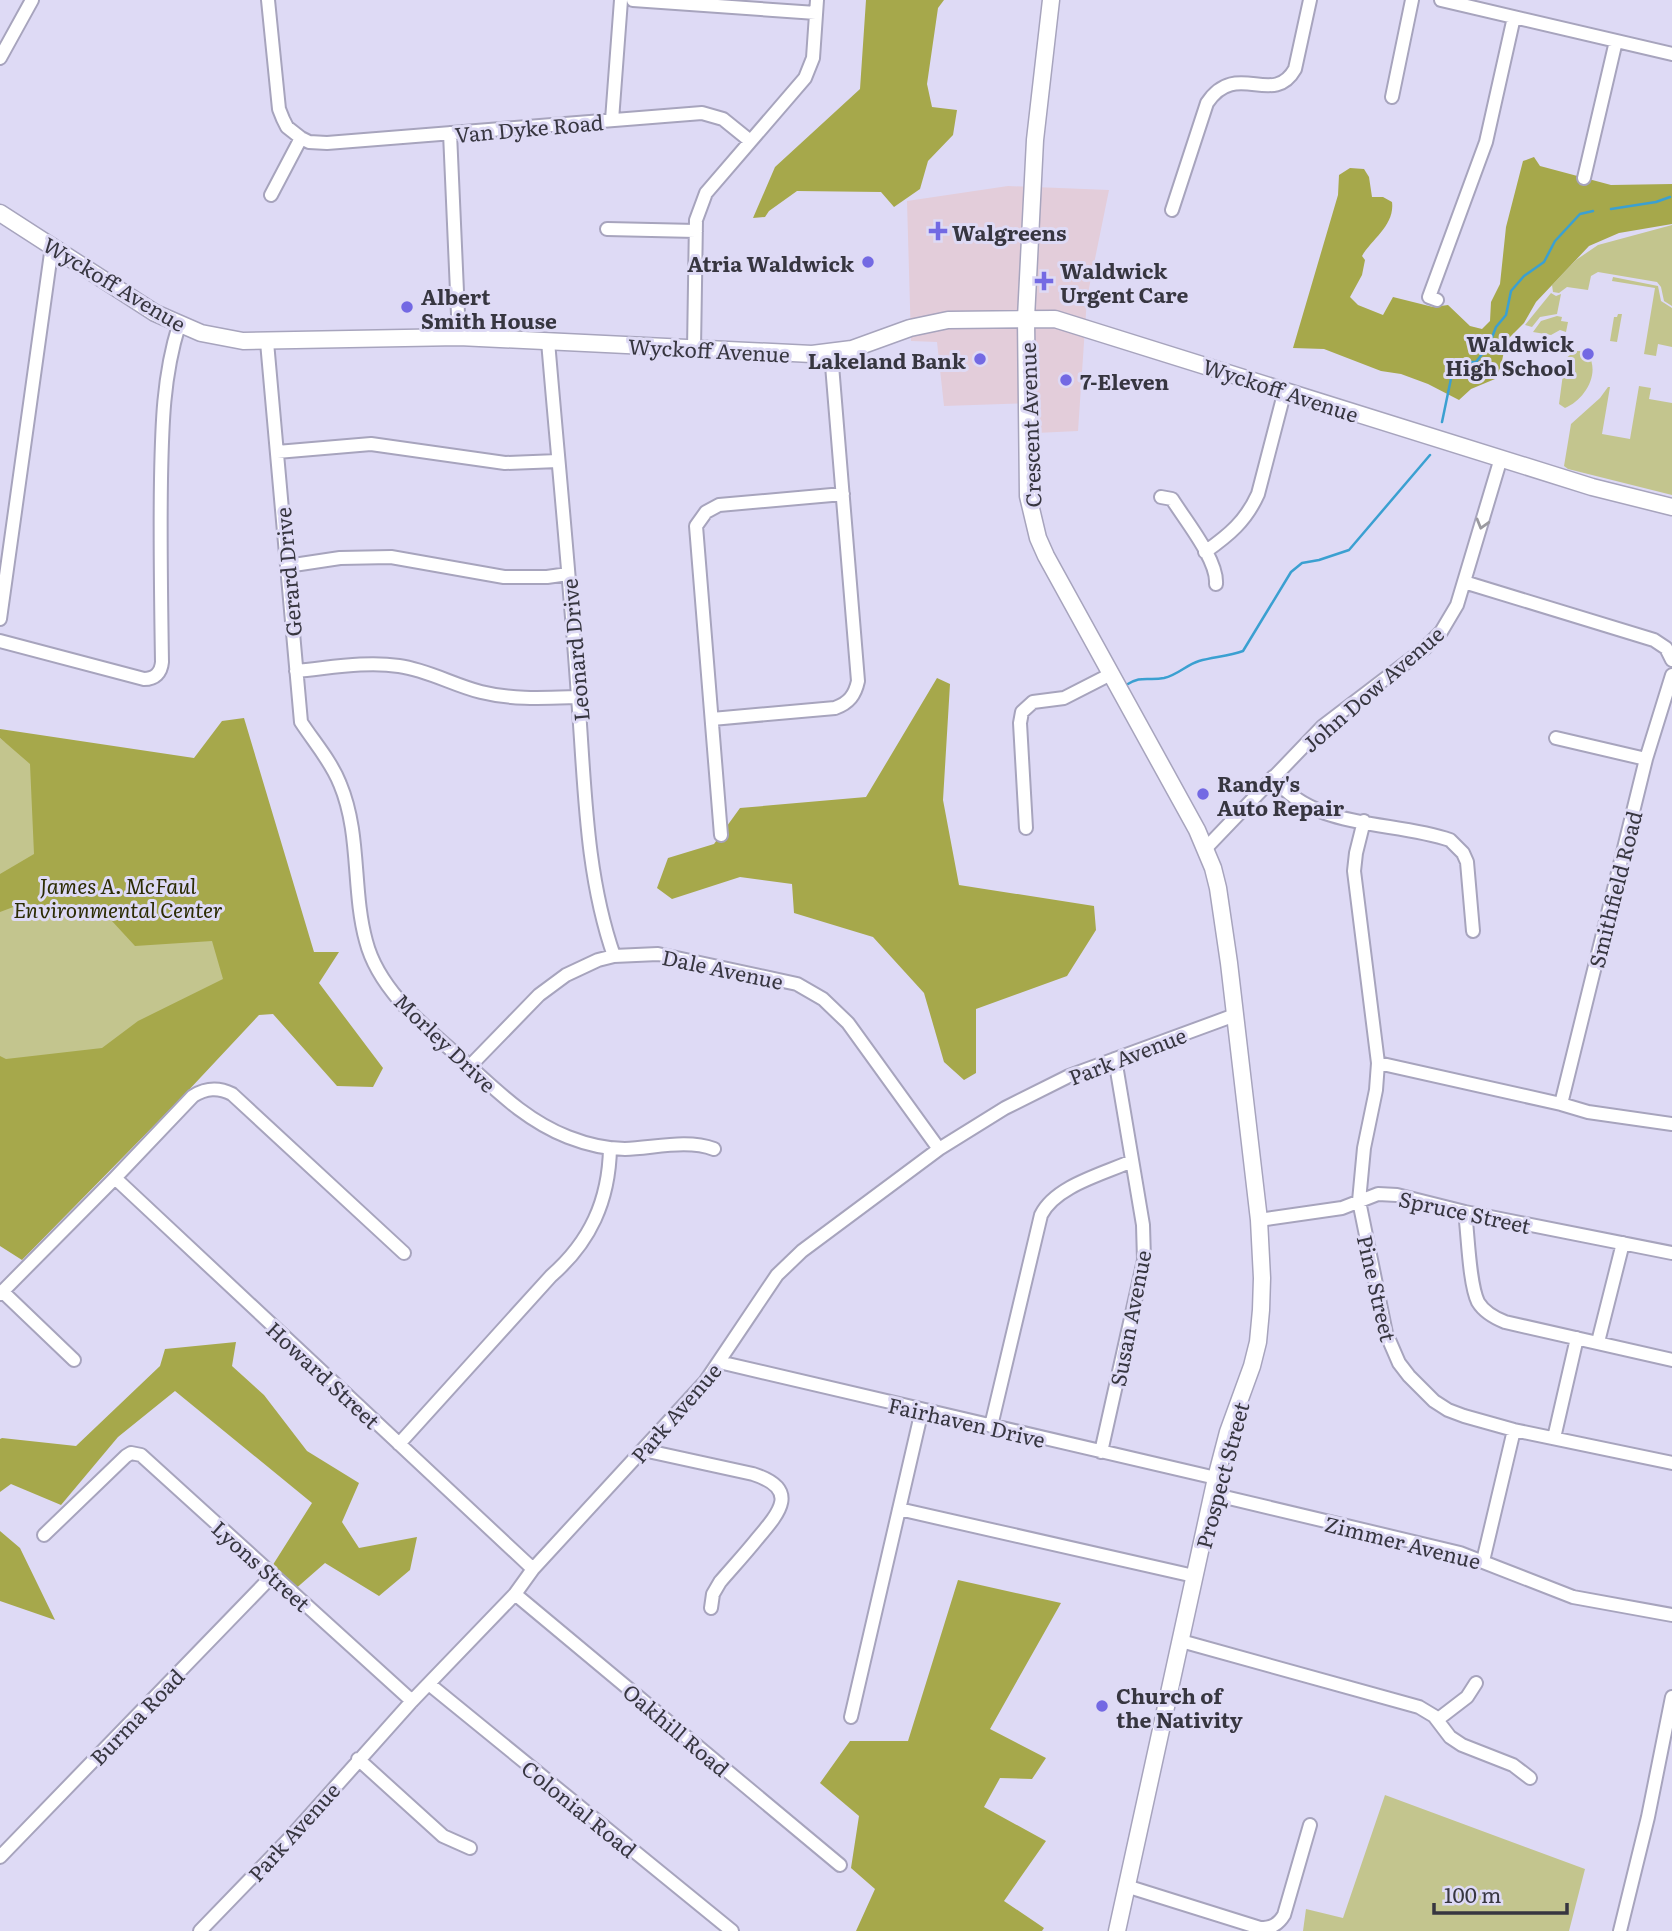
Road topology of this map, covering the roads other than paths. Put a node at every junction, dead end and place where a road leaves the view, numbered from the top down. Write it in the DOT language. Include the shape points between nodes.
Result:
graph roads {
  1 [pos="32,0"];
  2 [pos="268,0"];
  3 [pos="621,0"];
  4 [pos="633,0"];
  5 [pos="1051,0"];
  6 [pos="1310,0"];
  7 [pos="1412,0"];
  8 [pos="1441,0"];
  9 [pos="816,6"];
  10 [pos="1514,17"];
  11 [pos="1616,41"];
  12 [pos="1672,54"];
  13 [pos="0,58"];
  14 [pos="1392,97"];
  15 [pos="612,120"];
  16 [pos="450,133"];
  17 [pos="301,138"];
  18 [pos="749,140"];
  19 [pos="1584,178"];
  20 [pos="271,195"];
  21 [pos="1172,211"];
  22 [pos="0,213"];
  23 [pos="607,229"];
  24 [pos="696,232"];
  25 [pos="52,246"];
  26 [pos="1437,299"];
  27 [pos="1026,318"];
  28 [pos="179,325"];
  29 [pos="459,337"];
  30 [pos="548,341"];
  31 [pos="267,342"];
  32 [pos="694,349"];
  33 [pos="831,353"];
  34 [pos="1285,390"];
  35 [pos="277,452"];
  36 [pos="1501,458"];
  37 [pos="558,461"];
  38 [pos="843,494"];
  39 [pos="1161,497"];
  40 [pos="1672,507"];
  41 [pos="1205,552"];
  42 [pos="287,566"];
  43 [pos="568,574"];
  44 [pos="1464,582"];
  45 [pos="1216,584"];
  46 [pos="0,619"];
  47 [pos="0,641"];
  48 [pos="1672,660"];
  49 [pos="296,671"];
  50 [pos="1111,674"];
  51 [pos="1672,675"];
  52 [pos="578,696"];
  53 [pos="712,719"];
  54 [pos="1556,738"];
  55 [pos="1646,759"];
  56 [pos="1273,777"];
  57 [pos="342,790"];
  58 [pos="1364,821"];
  59 [pos="1026,828"];
  60 [pos="721,835"];
  61 [pos="1206,848"];
  62 [pos="1473,931"];
  63 [pos="614,956"];
  64 [pos="1235,1015"];
  65 [pos="1115,1059"];
  66 [pos="1378,1063"];
  67 [pos="470,1066"];
  68 [pos="1561,1104"];
  69 [pos="1672,1125"];
  70 [pos="610,1148"];
  71 [pos="715,1149"];
  72 [pos="939,1149"];
  73 [pos="1132,1161"];
  74 [pos="116,1178"];
  75 [pos="1359,1201"];
  76 [pos="1465,1212"];
  77 [pos="1259,1220"];
  78 [pos="1623,1243"];
  79 [pos="404,1253"];
  80 [pos="1672,1253"];
  81 [pos="1,1293"];
  82 [pos="1577,1338"];
  83 [pos="1598,1342"];
  84 [pos="74,1360"];
  85 [pos="1672,1360"];
  86 [pos="719,1362"];
  87 [pos="922,1410"];
  88 [pos="991,1426"];
  89 [pos="1514,1430"];
  90 [pos="1554,1438"];
  91 [pos="399,1444"];
  92 [pos="643,1450"];
  93 [pos="1101,1452"];
  94 [pos="1672,1463"];
  95 [pos="1214,1486"];
  96 [pos="899,1509"];
  97 [pos="44,1535"];
  98 [pos="1483,1561"];
  99 [pos="533,1569"];
  100 [pos="273,1575"];
  101 [pos="1194,1576"];
  102 [pos="515,1594"];
  103 [pos="710,1608"];
  104 [pos="1672,1615"];
  105 [pos="1181,1641"];
  106 [pos="1476,1683"];
  107 [pos="429,1684"];
  108 [pos="1672,1697"];
  109 [pos="412,1701"];
  110 [pos="851,1717"];
  111 [pos="1437,1720"];
  112 [pos="358,1759"];
  113 [pos="1530,1778"];
  114 [pos="1310,1825"];
  115 [pos="470,1848"];
  116 [pos="1,1856"];
  117 [pos="840,1865"];
  118 [pos="1126,1886"];
  119 [pos="200,1931"];
  120 [pos="732,1931"];
  121 [pos="1116,1931"];
  122 [pos="1620,1931"];
  1 -- 13 [label="street"];
  2 -- 17 [label="street" via="279,109 287,127"];
  3 -- 15 [label="street"];
  4 -- 9 [label="street"];
  5 -- 27 [label="main road, Crescent Avenue" via="1037,112"];
  6 -- 21 [label="street" via="1295,69 1286,81 1272,86 1235,82 1212,95"];
  7 -- 14 [label="street"];
  8 -- 10 [label="street"];
  9 -- 18 [label="street" via="813,58 805,78"];
  10 -- 11 [label="street"];
  10 -- 26 [label="street" via="1486,142 1429,297"];
  11 -- 12 [label="street"];
  11 -- 19 [label="street"];
  15 -- 16 [label="street, Van Dyke Road"];
  15 -- 18 [label="street, Van Dyke Road" via="712,114"];
  16 -- 17 [label="street, Van Dyke Road" via="319,144"];
  16 -- 29 [label="street"];
  17 -- 20 [label="street"];
  18 -- 24 [label="street" via="706,193"];
  22 -- 25 [label="main road, Wyckoff Avenue"];
  23 -- 24 [label="street"];
  24 -- 32 [label="street"];
  25 -- 28 [label="main road, Wyckoff Avenue"];
  25 -- 46 [label="street"];
  27 -- 33 [label="main road, Wyckoff Avenue" via="929,323"];
  27 -- 34 [label="main road, Wyckoff Avenue" via="1069,322"];
  27 -- 50 [label="main road, Crescent Avenue" via="1031,516 1046,556"];
  28 -- 31 [label="main road, Wyckoff Avenue" via="222,338"];
  28 -- 47 [label="street" via="164,393 159,672 144,679"];
  29 -- 30 [label="main road, Wyckoff Avenue"];
  29 -- 31 [label="main road, Wyckoff Avenue"];
  30 -- 32 [label="main road, Wyckoff Avenue"];
  30 -- 37 [label="street, Leonard Drive"];
  31 -- 35 [label="street, Gerard Drive"];
  32 -- 33 [label="main road, Wyckoff Avenue"];
  33 -- 38 [label="street"];
  34 -- 36 [label="main road, Wyckoff Avenue"];
  34 -- 41 [label="street" via="1252,508 1232,533"];
  35 -- 37 [label="street" via="372,444 505,463"];
  35 -- 42 [label="street, Gerard Drive"];
  36 -- 40 [label="main road, Wyckoff Avenue"];
  36 -- 44 [label="street, John Dow Avenue, one-way"];
  37 -- 43 [label="street, Leonard Drive"];
  38 -- 53 [label="street" via="856,690 835,708"];
  38 -- 53 [label="street" via="719,505 706,512 696,526"];
  39 -- 41 [label="street" via="1172,499"];
  41 -- 45 [label="street" via="1217,574"];
  42 -- 43 [label="street" via="391,557 493,576"];
  42 -- 49 [label="street, Gerard Drive"];
  43 -- 52 [label="street, Leonard Drive"];
  44 -- 48 [label="street" via="1654,640 1666,648"];
  44 -- 56 [label="street, John Dow Avenue" via="1450,620 1431,643 1322,726"];
  49 -- 52 [label="street" via="376,664 429,673 500,696"];
  49 -- 57 [label="street, Gerard Drive" via="300,722"];
  50 -- 59 [label="street" via="1064,698 1033,702 1022,712"];
  50 -- 61 [label="main road, Crescent Avenue"];
  51 -- 55 [label="street, Smithfield Road"];
  52 -- 63 [label="street, Leonard Drive" via="595,883"];
  53 -- 60 [label="street"];
  54 -- 55 [label="street"];
  55 -- 68 [label="street, Smithfield Road"];
  56 -- 58 [label="street" via="1290,795 1315,810"];
  56 -- 61 [label="street, John Dow Avenue"];
  57 -- 67 [label="street, Morley Drive" via="371,958 398,998"];
  58 -- 62 [label="street" via="1441,837 1457,845 1467,862"];
  58 -- 66 [label="street, Pine Street" via="1354,871"];
  61 -- 64 [label="main road, Crescent Avenue" via="1218,888"];
  63 -- 67 [label="street, Dale Avenue" via="579,968 551,985"];
  63 -- 72 [label="street, Dale Avenue" via="658,954 754,973 810,990 848,1023"];
  64 -- 65 [label="street, Park Avenue"];
  64 -- 77 [label="main road, Prospect Street"];
  65 -- 72 [label="street, Park Avenue" via="1037,1091"];
  65 -- 73 [label="street, Susan Avenue"];
  66 -- 68 [label="street"];
  66 -- 75 [label="street, Pine Street"];
  67 -- 70 [label="street, Morley Drive" via="532,1119 570,1138"];
  68 -- 69 [label="street"];
  70 -- 71 [label="street, Morley Drive" via="703,1145"];
  70 -- 91 [label="street" via="607,1185 597,1218 576,1252"];
  72 -- 86 [label="street, Park Avenue" via="789,1262"];
  73 -- 88 [label="street" via="1059,1193 1045,1206"];
  73 -- 93 [label="street, Susan Avenue" via="1144,1260"];
  74 -- 79 [label="street" via="193,1096 224,1090"];
  74 -- 81 [label="street"];
  74 -- 91 [label="street, Howard Street"];
  75 -- 76 [label="street, Spruce Street" via="1378,1194 1397,1195"];
  75 -- 77 [label="street, Spruce Street" via="1321,1212"];
  75 -- 89 [label="street, Pine Street" via="1383,1324 1399,1363 1420,1389 1448,1410"];
  76 -- 78 [label="street, Spruce Street"];
  76 -- 82 [label="street" via="1475,1290 1488,1313 1505,1322"];
  77 -- 95 [label="main road, Prospect Street" via="1258,1342"];
  78 -- 80 [label="street, Spruce Street"];
  78 -- 83 [label="street"];
  81 -- 84 [label="street"];
  82 -- 83 [label="street"];
  82 -- 90 [label="street"];
  83 -- 85 [label="street"];
  86 -- 87 [label="street, Fairhaven Drive"];
  86 -- 92 [label="street, Park Avenue"];
  87 -- 88 [label="street, Fairhaven Drive"];
  87 -- 96 [label="street"];
  88 -- 93 [label="street, Fairhaven Drive"];
  89 -- 90 [label="street, Pine Street"];
  89 -- 98 [label="street"];
  90 -- 94 [label="street, Pine Street"];
  91 -- 99 [label="street, Howard Street"];
  92 -- 99 [label="street, Park Avenue"];
  92 -- 103 [label="street" via="753,1474 770,1479 779,1488 782,1496 777,1516 720,1582"];
  93 -- 95 [label="street, Fairhaven Drive"];
  95 -- 98 [label="street, Zimmer Avenue"];
  95 -- 101 [label="main road, Prospect Street"];
  96 -- 101 [label="street"];
  96 -- 110 [label="street"];
  97 -- 100 [label="street, Lyons Street" via="131,1453 141,1455"];
  98 -- 104 [label="street, Zimmer Avenue" via="1573,1597"];
  99 -- 102 [label="street, Park Avenue"];
  100 -- 109 [label="street, Lyons Street"];
  100 -- 116 [label="street, Burma Road"];
  101 -- 105 [label="main road, Prospect Street"];
  102 -- 107 [label="street, Park Avenue"];
  102 -- 117 [label="street, Oakhill Road"];
  105 -- 111 [label="street" via="1419,1707"];
  105 -- 118 [label="main road, Prospect Street"];
  106 -- 111 [label="street" via="1467,1697"];
  107 -- 109 [label="street, Park Avenue"];
  107 -- 120 [label="street, Colonial Road"];
  108 -- 122 [label="street"];
  109 -- 112 [label="street, Park Avenue"];
  111 -- 113 [label="street" via="1462,1745 1513,1765"];
  112 -- 115 [label="street" via="443,1836"];
  112 -- 119 [label="street, Park Avenue"];
  114 -- 118 [label="street" via="1284,1915 1268,1928"];
  118 -- 121 [label="main road, Prospect Street"];
}
